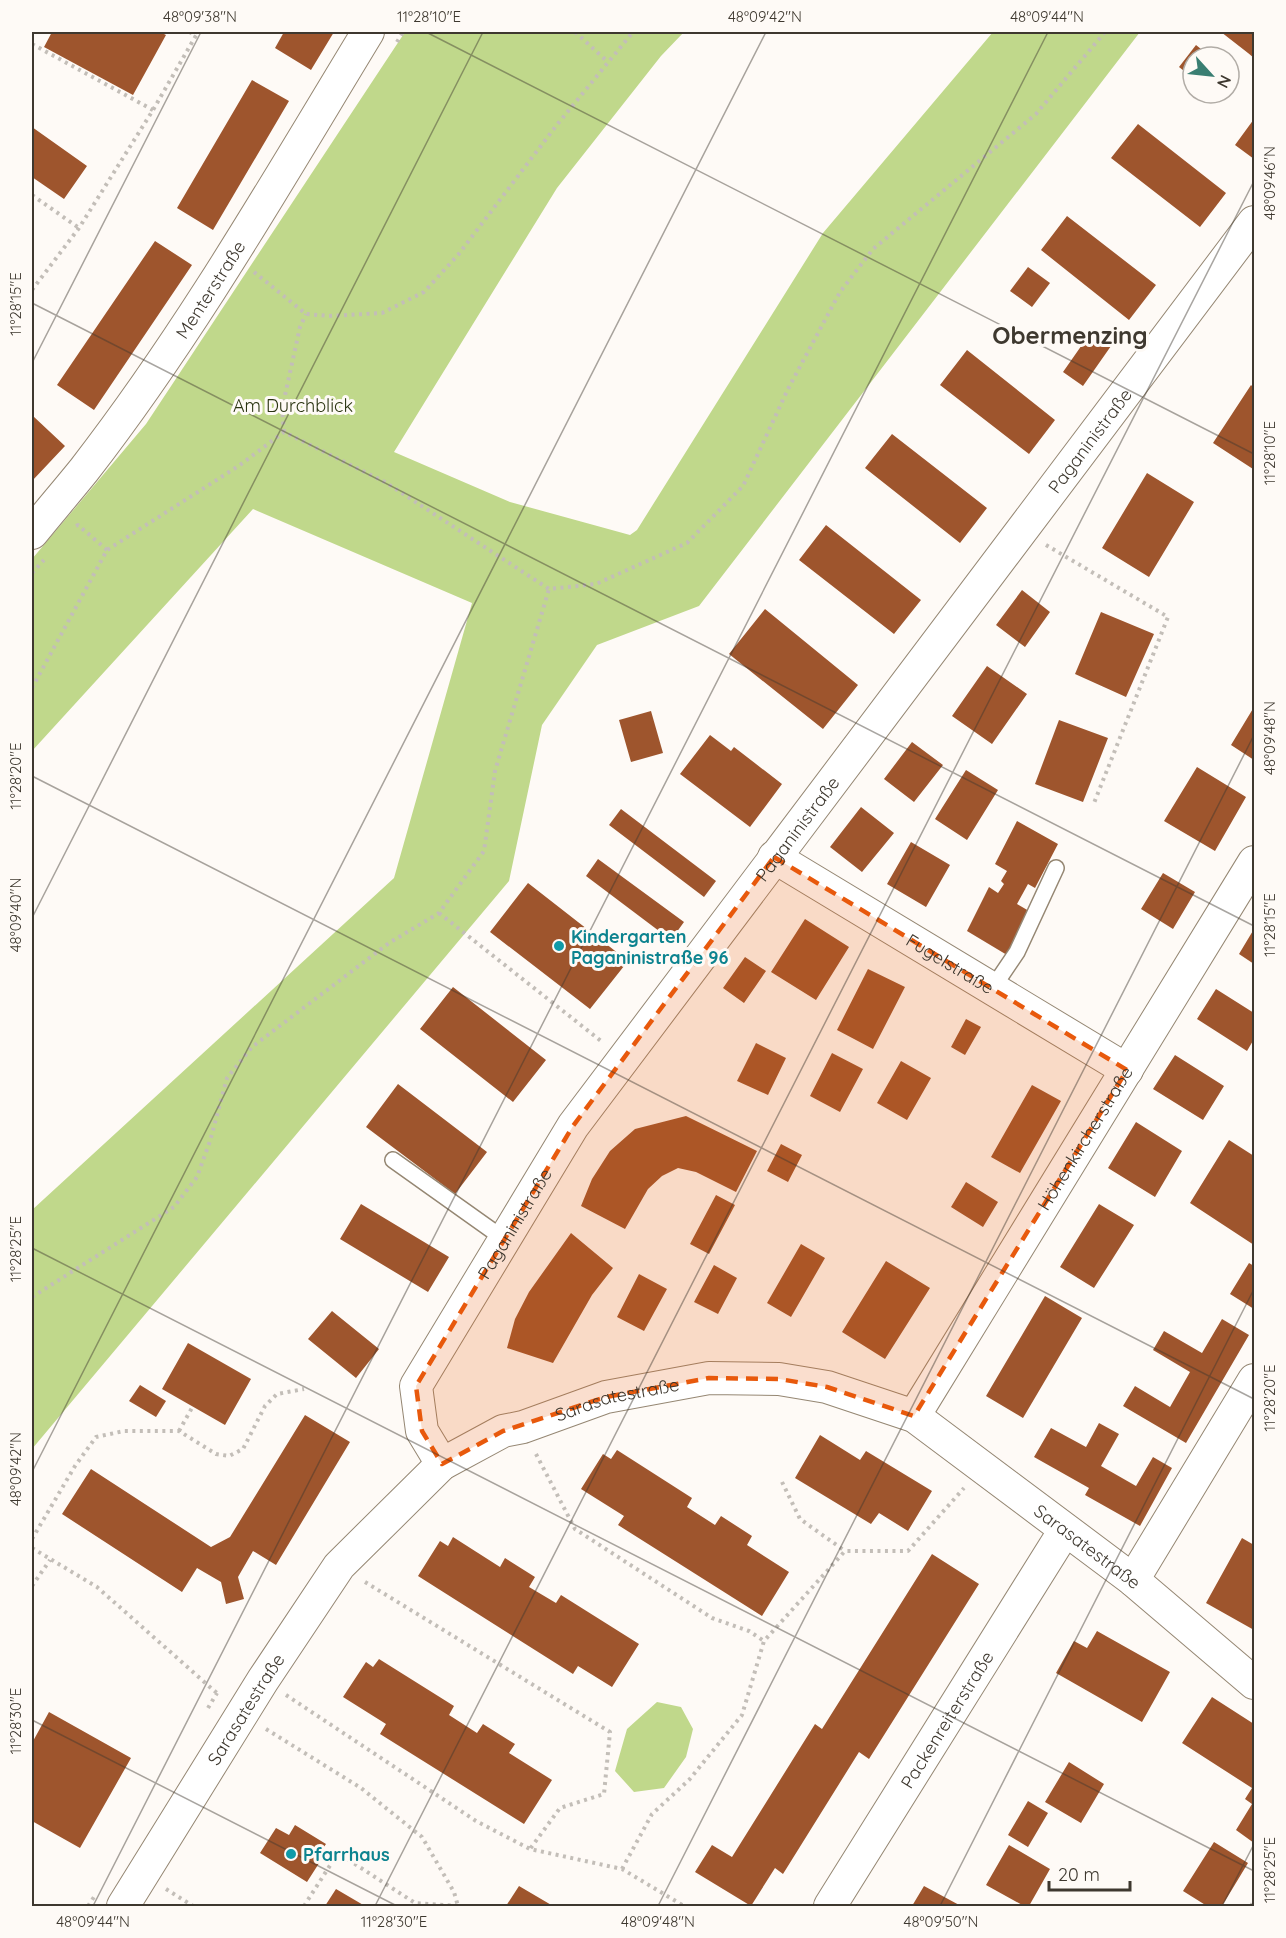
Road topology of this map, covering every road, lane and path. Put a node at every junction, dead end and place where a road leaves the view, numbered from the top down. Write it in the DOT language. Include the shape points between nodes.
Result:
graph roads {
  1 [pos="189,32"];
  2 [pos="368,32"];
  3 [pos="575,32"];
  4 [pos="633,32"];
  5 [pos="1105,32"];
  6 [pos="197,33"];
  7 [pos="32,44"];
  8 [pos="608,62"];
  9 [pos="153,110"];
  10 [pos="32,195"];
  11 [pos="1254,222"];
  12 [pos="79,228"];
  13 [pos="231,257"];
  14 [pos="32,290"];
  15 [pos="306,314"];
  16 [pos="284,432"];
  17 [pos="1022,530"];
  18 [pos="70,533"];
  19 [pos="39,545"];
  20 [pos="107,550"];
  21 [pos="32,573"];
  22 [pos="549,590"];
  23 [pos="32,688"];
  24 [pos="1094,803"];
  25 [pos="774,857"];
  26 [pos="1254,862"];
  27 [pos="1056,868"];
  28 [pos="439,913"];
  29 [pos="992,989"];
  30 [pos="623,1059"];
  31 [pos="1126,1070"];
  32 [pos="393,1160"];
  33 [pos="504,1239"];
  34 [pos="32,1297"];
  35 [pos="1254,1380"];
  36 [pos="304,1389"];
  37 [pos="193,1407"];
  38 [pos="914,1416"];
  39 [pos="523,1427"];
  40 [pos="179,1431"];
  41 [pos="442,1464"];
  42 [pos="982,1468"];
  43 [pos="782,1482"];
  44 [pos="1065,1530"];
  45 [pos="32,1539"];
  46 [pos="845,1551"];
  47 [pos="50,1560"];
  48 [pos="339,1566"];
  49 [pos="1133,1580"];
  50 [pos="32,1586"];
  51 [pos="764,1641"];
  52 [pos="263,1680"];
  53 [pos="1254,1683"];
  54 [pos="530,1849"];
  55 [pos="622,1869"];
  56 [pos="1254,1901"];
  57 [pos="123,1906"];
  58 [pos="304,1906"];
  59 [pos="458,1906"];
  60 [pos="684,1906"];
  61 [pos="830,1906"];
  62 [pos="1251,1906"];
  1 -- 6 [label="path"];
  2 -- 13 [label="street, Menterstraße"];
  3 -- 8 [label="path"];
  4 -- 8 [label="path"];
  5 -- 22 [label="path" via="1036,114 873,249 840,292 788,389 743,486 695,535 687,543 596,584"];
  6 -- 9 [label="path"];
  7 -- 9 [label="path"];
  8 -- 15 [label="path" via="458,255 424,292 382,313"];
  9 -- 12 [label="path"];
  10 -- 12 [label="path"];
  11 -- 17 [label="street, Paganinistraße"];
  12 -- 14 [label="path"];
  13 -- 15 [label="path"];
  13 -- 19 [label="street, Menterstraße" via="84,470"];
  15 -- 16 [label="path" via="282,409"];
  16 -- 20 [label="path" via="240,465"];
  16 -- 22 [label="path" via="385,482"];
  17 -- 24 [label="path" via="1168,617"];
  17 -- 25 [label="street, Paganinistraße"];
  18 -- 20 [label="path" via="78,525"];
  19 -- 21 [label="path"];
  20 -- 23 [label="path"];
  22 -- 28 [label="path" via="495,771 484,851"];
  25 -- 29 [label="street, Fugelstraße"];
  25 -- 30 [label="street, Paganinistraße"];
  26 -- 31 [label="street, Höhenkircherstraße"];
  27 -- 29 [label="lane" via="1017,952"];
  28 -- 30 [label="path"];
  28 -- 34 [label="path" via="389,943 252,1047 227,1078 197,1177 174,1207"];
  29 -- 31 [label="street, Fugelstraße"];
  30 -- 33 [label="street, Paganinistraße" via="573,1126"];
  31 -- 38 [label="street, Höhenkircherstraße"];
  32 -- 33 [label="lane"];
  33 -- 41 [label="street, Paganinistraße" via="416,1386 422,1431"];
  35 -- 49 [label="street"];
  36 -- 40 [label="path" via="277,1394 265,1406 243,1449 229,1456 216,1454"];
  37 -- 40 [label="path"];
  38 -- 39 [label="street, Sarasatestraße" via="827,1387 779,1379 709,1378 606,1397"];
  38 -- 42 [label="street, Sarasatestraße"];
  39 -- 41 [label="street, Sarasatestraße" via="503,1431"];
  39 -- 51 [label="path" via="575,1529 712,1618 749,1631"];
  40 -- 45 [label="path" via="124,1431 96,1437"];
  41 -- 48 [label="street, Sarasatestraße"];
  42 -- 44 [label="street, Sarasatestraße"];
  42 -- 46 [label="path" via="908,1551"];
  43 -- 46 [label="path" via="800,1518"];
  44 -- 49 [label="street, Sarasatestraße"];
  44 -- 61 [label="street, Packenreiterstraße"];
  46 -- 51 [label="path"];
  47 -- 50 [label="path"];
  48 -- 52 [label="street, Sarasatestraße"];
  48 -- 54 [label="path" via="610,1732 604,1794 561,1808"];
  49 -- 53 [label="street, Sarasatestraße"];
  51 -- 55 [label="path" via="742,1715 689,1780 652,1814"];
  52 -- 54 [label="path" via="476,1821"];
  52 -- 57 [label="street, Sarasatestraße"];
  54 -- 55 [label="path"];
  55 -- 60 [label="path"];
  56 -- 62 [label="path"];
  58 -- 59 [label="path" via="338,1853 415,1903"];
}
